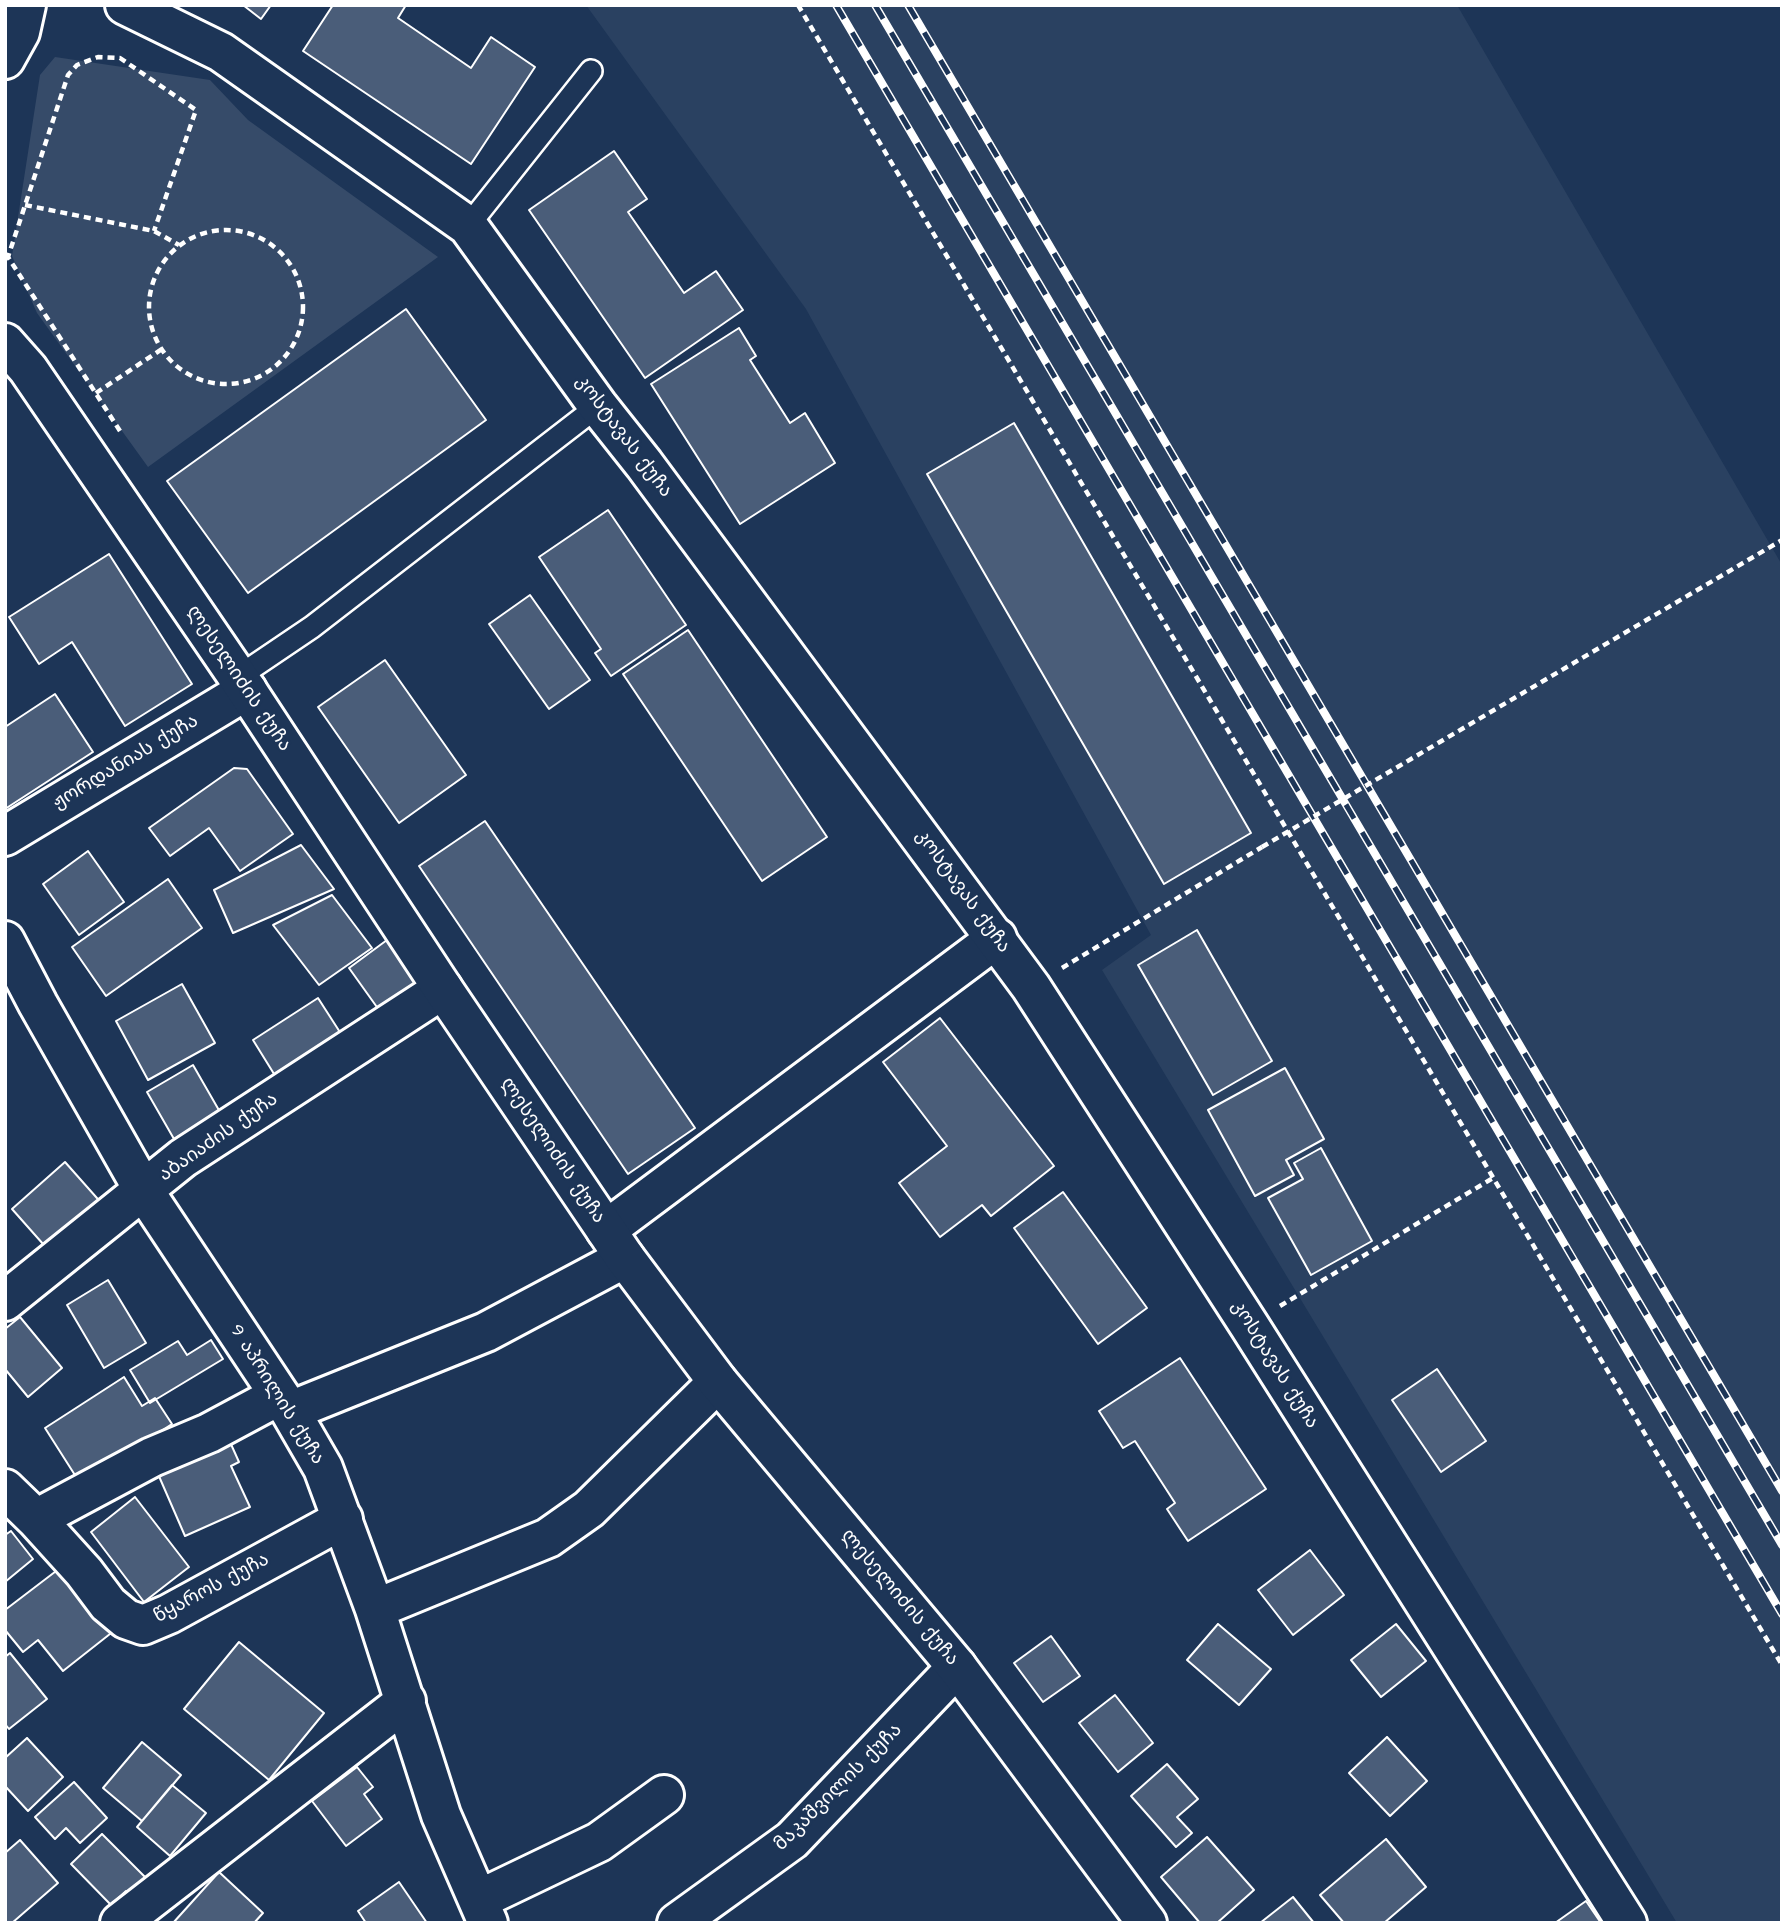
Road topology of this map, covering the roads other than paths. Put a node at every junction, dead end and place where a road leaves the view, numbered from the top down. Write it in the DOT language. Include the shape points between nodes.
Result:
graph roads {
  1 [pos="26,5"];
  2 [pos="144,10"];
  3 [pos="5,59"];
  4 [pos="591,71"];
  5 [pos="468,226"];
  6 [pos="5,343"];
  7 [pos="598,406"];
  8 [pos="242,684"];
  9 [pos="5,836"];
  10 [pos="997,938"];
  11 [pos="5,941"];
  12 [pos="443,989"];
  13 [pos="144,1191"];
  14 [pos="615,1244"];
  15 [pos="5,1301"];
  16 [pos="718,1382"];
  17 [pos="284,1404"];
  18 [pos="5,1489"];
  19 [pos="36,1519"];
  20 [pos="343,1519"];
  21 [pos="375,1609"];
  22 [pos="957,1667"];
  23 [pos="406,1701"];
  24 [pos="664,1795"];
  25 [pos="483,1911"];
  26 [pos="120,1923"];
  27 [pos="677,1923"];
  28 [pos="1147,1923"];
  29 [pos="1627,1923"];
  1 -- 3 [label="street" via="20,32"];
  2 -- 5 [label="street, კოსტავას ქუჩა" via="220,52"];
  4 -- 5 [label="lane"];
  5 -- 7 [label="street, კოსტავას ქუჩა"];
  6 -- 8 [label="street, ლესელიძის ქუჩა" via="28,369"];
  7 -- 8 [label="lane"];
  7 -- 10 [label="street, კოსტავას ქუჩა"];
  8 -- 9 [label="street, ჟორდანიას ქუჩა"];
  8 -- 12 [label="street, ლესელიძის ქუჩა"];
  10 -- 14 [label="street"];
  10 -- 29 [label="street, კოსტავას ქუჩა" via="1249,1325"];
  11 -- 13 [label="street, 9 აპრილის ქუჩა"];
  12 -- 13 [label="street, აბაიაძის ქუჩა" via="183,1158"];
  12 -- 14 [label="street, ლესელიძის ქუჩა"];
  13 -- 15 [label="street, აბაიაძის ქუჩა"];
  13 -- 17 [label="street, 9 აპრილის ქუჩა"];
  14 -- 16 [label="street, ლესელიძის ქუჩა"];
  14 -- 17 [label="street" via="486,1332"];
  16 -- 21 [label="street" via="589,1508 548,1538"];
  16 -- 22 [label="street, ლესელიძის ქუჩა"];
  17 -- 19 [label="street" via="152,1457"];
  17 -- 20 [label="street, 9 აპრილის ქუჩა" via="323,1468"];
  18 -- 19 [label="street, წყაროს ქუჩა"];
  19 -- 20 [label="street, წყაროს ქუჩა" via="108,1604 126,1619 143,1625"];
  20 -- 21 [label="street, 9 აპრილის ქუჩა"];
  21 -- 23 [label="street, 9 აპრილის ქუჩა"];
  22 -- 27 [label="street, მაკაშვილის ქუჩა" via="792,1840"];
  22 -- 28 [label="street, ლესელიძის ქუჩა"];
  23 -- 25 [label="street, 9 აპრილის ქუჩა" via="441,1815"];
  23 -- 26 [label="street"];
  24 -- 25 [label="street" via="599,1842"];
}
